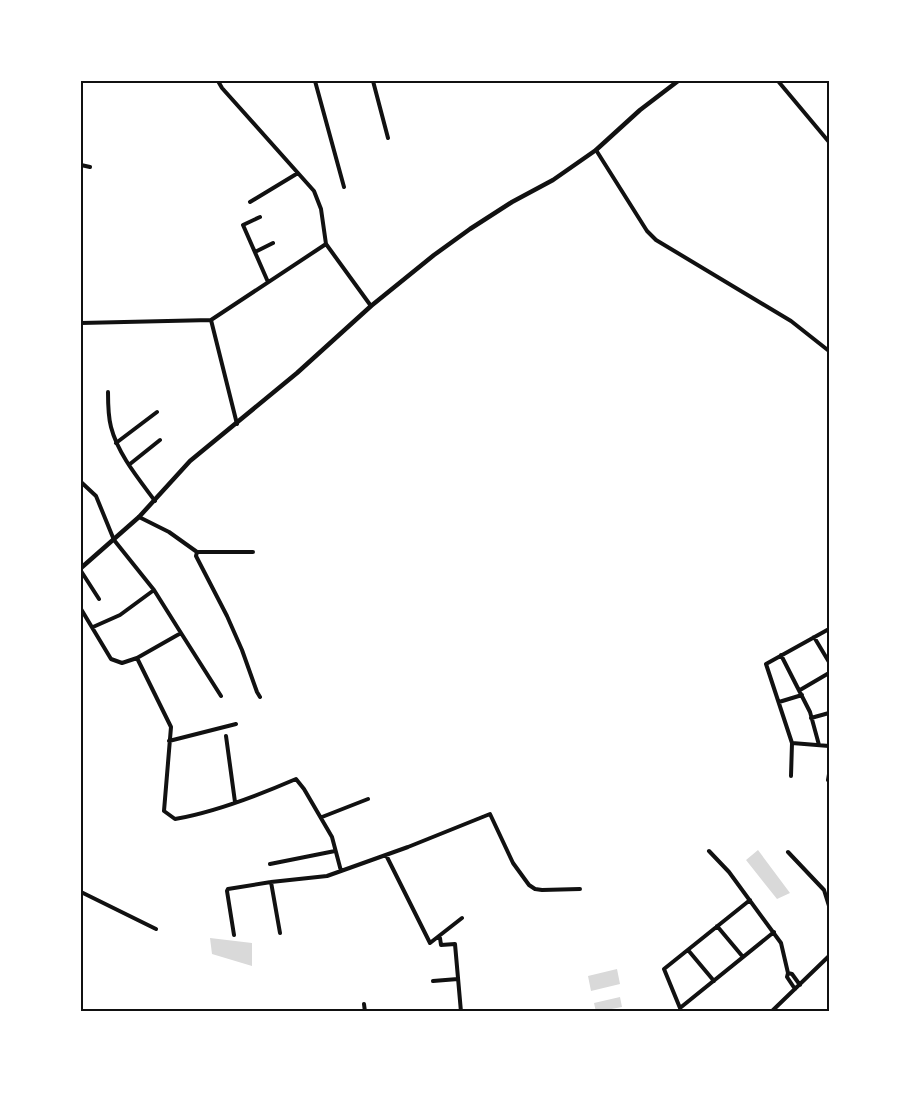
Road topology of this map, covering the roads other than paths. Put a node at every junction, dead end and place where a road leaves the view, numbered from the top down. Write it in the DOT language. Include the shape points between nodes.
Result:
graph roads {
  1 [pos="218,81"];
  2 [pos="315,81"];
  3 [pos="373,81"];
  4 [pos="678,81"];
  5 [pos="778,81"];
  6 [pos="388,138"];
  7 [pos="829,142"];
  8 [pos="596,150"];
  9 [pos="81,165"];
  10 [pos="90,167"];
  11 [pos="298,173"];
  12 [pos="344,187"];
  13 [pos="250,202"];
  14 [pos="260,217"];
  15 [pos="273,243"];
  16 [pos="326,244"];
  17 [pos="255,252"];
  18 [pos="268,282"];
  19 [pos="371,306"];
  20 [pos="211,320"];
  21 [pos="81,323"];
  22 [pos="829,351"];
  23 [pos="108,392"];
  24 [pos="157,412"];
  25 [pos="237,424"];
  26 [pos="160,440"];
  27 [pos="116,443"];
  28 [pos="130,464"];
  29 [pos="81,482"];
  30 [pos="155,500"];
  31 [pos="139,517"];
  32 [pos="114,540"];
  33 [pos="197,552"];
  34 [pos="253,552"];
  35 [pos="81,570"];
  36 [pos="154,590"];
  37 [pos="100,598"];
  38 [pos="81,609"];
  39 [pos="93,628"];
  40 [pos="829,629"];
  41 [pos="182,633"];
  42 [pos="814,637"];
  43 [pos="781,655"];
  44 [pos="137,658"];
  45 [pos="829,662"];
  46 [pos="829,673"];
  47 [pos="800,690"];
  48 [pos="802,695"];
  49 [pos="221,696"];
  50 [pos="260,697"];
  51 [pos="779,702"];
  52 [pos="829,713"];
  53 [pos="811,718"];
  54 [pos="236,724"];
  55 [pos="226,736"];
  56 [pos="170,741"];
  57 [pos="792,743"];
  58 [pos="819,745"];
  59 [pos="829,746"];
  60 [pos="829,774"];
  61 [pos="791,776"];
  62 [pos="828,780"];
  63 [pos="368,799"];
  64 [pos="235,802"];
  65 [pos="322,817"];
  66 [pos="709,851"];
  67 [pos="335,852"];
  68 [pos="788,852"];
  69 [pos="386,855"];
  70 [pos="270,864"];
  71 [pos="341,871"];
  72 [pos="272,882"];
  73 [pos="580,889"];
  74 [pos="81,892"];
  75 [pos="750,900"];
  76 [pos="829,906"];
  77 [pos="462,918"];
  78 [pos="717,926"];
  79 [pos="156,929"];
  80 [pos="774,932"];
  81 [pos="280,933"];
  82 [pos="234,935"];
  83 [pos="440,938"];
  84 [pos="688,950"];
  85 [pos="829,956"];
  86 [pos="743,957"];
  87 [pos="788,973"];
  88 [pos="458,979"];
  89 [pos="433,981"];
  90 [pos="714,981"];
  91 [pos="800,985"];
  92 [pos="795,989"];
  93 [pos="364,1004"];
  94 [pos="365,1012"];
  95 [pos="461,1012"];
  96 [pos="771,1012"];
  1 -- 11 [label="street"];
  2 -- 12 [label="street"];
  3 -- 6 [label="street"];
  4 -- 8 [label="street"];
  5 -- 7 [label="street"];
  8 -- 19 [label="street" via="553,180 470,229"];
  8 -- 22 [label="street" via="656,240 791,321"];
  9 -- 10 [label="street"];
  11 -- 13 [label="street"];
  11 -- 16 [label="street" via="318,200"];
  14 -- 17 [label="street" via="243,225"];
  15 -- 17 [label="street"];
  16 -- 18 [label="street"];
  16 -- 19 [label="street"];
  17 -- 18 [label="street"];
  18 -- 20 [label="street"];
  19 -- 25 [label="street"];
  20 -- 21 [label="street"];
  20 -- 25 [label="street"];
  23 -- 27 [label="street"];
  24 -- 27 [label="street"];
  25 -- 30 [label="street" via="190,462"];
  26 -- 28 [label="street"];
  27 -- 28 [label="street"];
  28 -- 30 [label="street"];
  29 -- 32 [label="street" via="96,496"];
  30 -- 31 [label="street"];
  31 -- 32 [label="street"];
  31 -- 33 [label="street" via="169,532"];
  32 -- 35 [label="street"];
  32 -- 36 [label="street"];
  33 -- 34 [label="street"];
  33 -- 50 [label="street" via="196,556 227,616"];
  35 -- 37 [label="street"];
  36 -- 39 [label="street" via="120,615"];
  36 -- 41 [label="street"];
  38 -- 39 [label="street"];
  39 -- 44 [label="street" via="111,659 122,663"];
  40 -- 42 [label="street"];
  41 -- 44 [label="street"];
  41 -- 49 [label="street"];
  42 -- 43 [label="street"];
  42 -- 45 [label="street"];
  43 -- 47 [label="street"];
  43 -- 51 [label="street" via="766,664"];
  44 -- 56 [label="street" via="170,727"];
  46 -- 47 [label="street"];
  47 -- 48 [label="street"];
  48 -- 51 [label="street"];
  48 -- 53 [label="street"];
  51 -- 57 [label="street"];
  52 -- 53 [label="street"];
  53 -- 58 [label="street"];
  54 -- 56 [label="street"];
  55 -- 64 [label="street"];
  56 -- 64 [label="street" via="164,811 175,819"];
  57 -- 58 [label="street"];
  57 -- 61 [label="street"];
  58 -- 59 [label="street"];
  60 -- 62 [label="street"];
  63 -- 65 [label="street"];
  64 -- 65 [label="street" via="296,779"];
  65 -- 67 [label="street"];
  66 -- 75 [label="street"];
  67 -- 70 [label="street"];
  67 -- 71 [label="street"];
  68 -- 76 [label="street" via="824,890"];
  69 -- 71 [label="street"];
  69 -- 73 [label="street" via="490,814 513,863 529,885 542,890"];
  69 -- 77 [label="street" via="430,944"];
  71 -- 72 [label="street" via="327,876"];
  72 -- 81 [label="street"];
  72 -- 82 [label="street" via="227,891"];
  74 -- 79 [label="street"];
  75 -- 78 [label="street"];
  75 -- 80 [label="street"];
  78 -- 84 [label="street"];
  78 -- 86 [label="street"];
  80 -- 86 [label="street"];
  80 -- 87 [label="street" via="781,943"];
  83 -- 88 [label="street" via="442,945 455,944"];
  84 -- 90 [label="street"];
  84 -- 90 [label="street" via="664,969 680,1008"];
  85 -- 91 [label="street"];
  86 -- 90 [label="street"];
  87 -- 91 [label="street"];
  87 -- 92 [label="street" via="787,978"];
  88 -- 89 [label="street"];
  88 -- 95 [label="street"];
  91 -- 92 [label="street"];
  92 -- 96 [label="street"];
  93 -- 94 [label="street"];
}
